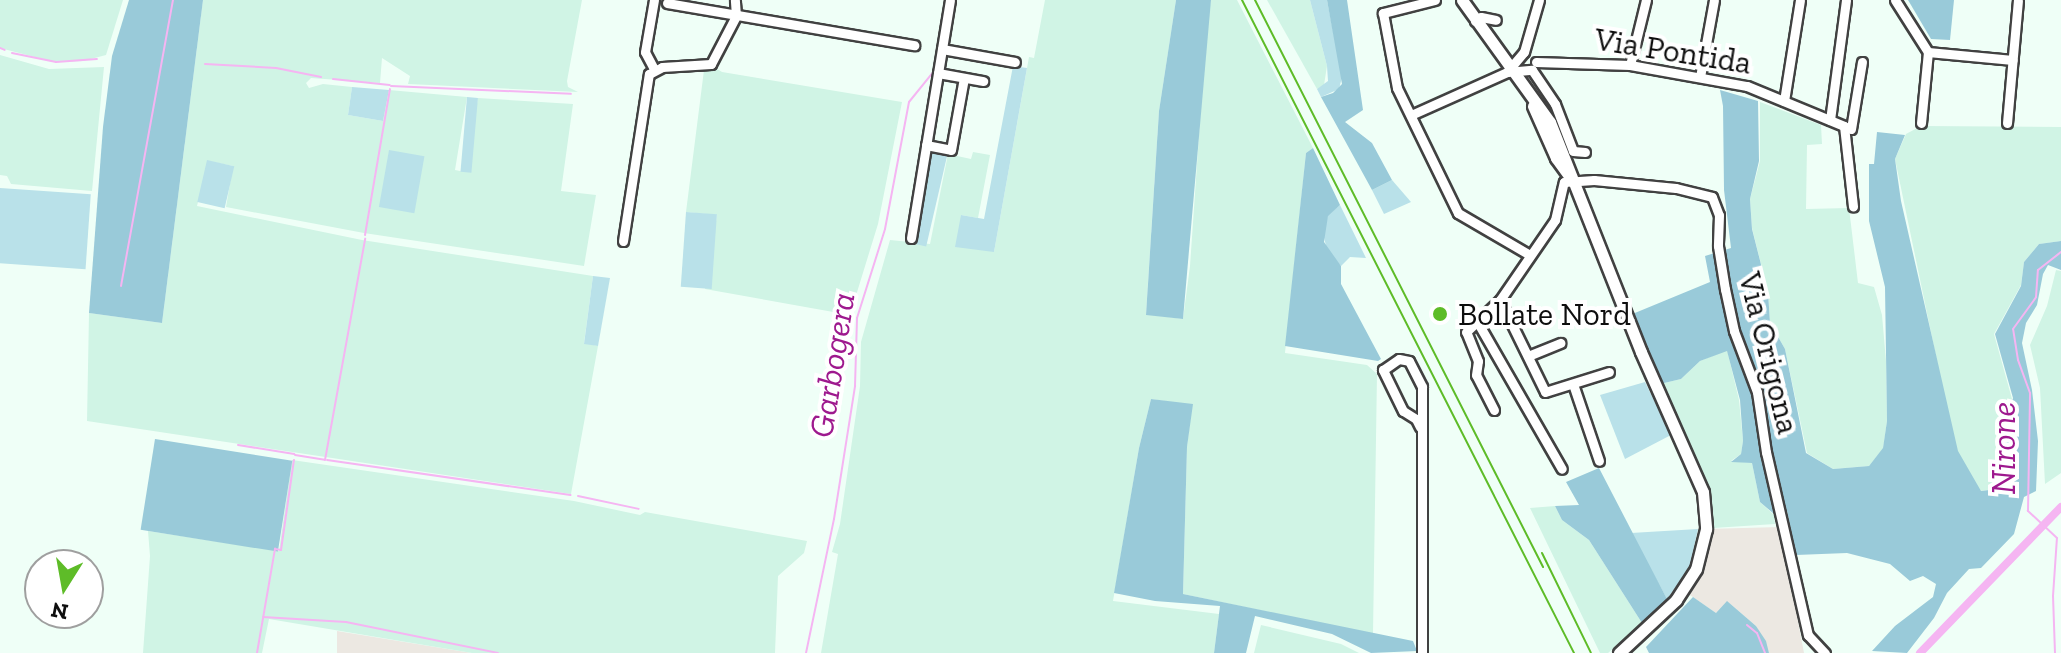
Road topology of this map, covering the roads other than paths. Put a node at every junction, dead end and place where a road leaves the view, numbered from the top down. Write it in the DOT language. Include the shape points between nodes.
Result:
graph roads {
  1 [pos="654,0"];
  2 [pos="735,0"];
  3 [pos="950,0"];
  4 [pos="1435,0"];
  5 [pos="1455,0"];
  6 [pos="1462,0"];
  7 [pos="1539,0"];
  8 [pos="1646,0"];
  9 [pos="1714,0"];
  10 [pos="1800,0"];
  11 [pos="1846,0"];
  12 [pos="1895,0"];
  13 [pos="2018,0"];
  14 [pos="667,3"];
  15 [pos="736,16"];
  16 [pos="1496,20"];
  17 [pos="1475,21"];
  18 [pos="914,45"];
  19 [pos="942,49"];
  20 [pos="1928,52"];
  21 [pos="2013,60"];
  22 [pos="1015,62"];
  23 [pos="1536,62"];
  24 [pos="1862,62"];
  25 [pos="1630,65"];
  26 [pos="654,69"];
  27 [pos="1511,70"];
  28 [pos="938,73"];
  29 [pos="1700,77"];
  30 [pos="964,78"];
  31 [pos="983,81"];
  32 [pos="1784,101"];
  33 [pos="1411,115"];
  34 [pos="1830,120"];
  35 [pos="1921,123"];
  36 [pos="2007,123"];
  37 [pos="1847,128"];
  38 [pos="926,145"];
  39 [pos="1585,152"];
  40 [pos="1572,180"];
  41 [pos="1853,206"];
  42 [pos="911,238"];
  43 [pos="623,241"];
  44 [pos="1530,255"];
  45 [pos="1500,300"];
  46 [pos="1478,323"];
  47 [pos="1561,343"];
  48 [pos="1528,356"];
  49 [pos="1609,372"];
  50 [pos="1573,384"];
  51 [pos="1494,410"];
  52 [pos="1420,427"];
  53 [pos="1599,461"];
  54 [pos="1562,469"];
  55 [pos="1422,653"];
  56 [pos="1619,653"];
  57 [pos="1825,653"];
  1 -- 26 [label="street" via="645,52"];
  2 -- 15 [label="street"];
  3 -- 19 [label="street"];
  4 -- 33 [label="street" via="1383,13 1397,88"];
  5 -- 27 [label="street"];
  6 -- 17 [label="street"];
  7 -- 27 [label="street" via="1524,52"];
  8 -- 25 [label="street"];
  9 -- 29 [label="street"];
  10 -- 32 [label="street"];
  11 -- 34 [label="street"];
  12 -- 20 [label="street"];
  13 -- 21 [label="street"];
  14 -- 15 [label="street"];
  15 -- 18 [label="street"];
  15 -- 26 [label="street" via="711,64"];
  16 -- 17 [label="street"];
  17 -- 27 [label="street"];
  19 -- 22 [label="street"];
  19 -- 28 [label="street"];
  20 -- 21 [label="street"];
  20 -- 35 [label="street"];
  21 -- 36 [label="street"];
  23 -- 25 [label="street, Via Pontida"];
  24 -- 37 [label="street"];
  25 -- 29 [label="street, Via Pontida"];
  26 -- 43 [label="street" via="648,79"];
  27 -- 33 [label="street"];
  27 -- 39 [label="street" via="1532,70 1555,104 1573,151"];
  27 -- 40 [label="street" via="1550,122"];
  28 -- 30 [label="street"];
  28 -- 38 [label="street"];
  29 -- 32 [label="street, Via Pontida" via="1747,86"];
  30 -- 31 [label="street"];
  30 -- 38 [label="street" via="951,150"];
  32 -- 34 [label="street, Via Pontida"];
  33 -- 44 [label="street" via="1458,213"];
  34 -- 37 [label="street, Via Pontida"];
  37 -- 41 [label="street"];
  38 -- 42 [label="street"];
  40 -- 44 [label="street" via="1564,182 1557,216"];
  40 -- 56 [label="street" via="1705,504 1700,559 1676,600"];
  40 -- 57 [label="street, Via Origona" via="1702,192 1717,204 1718,246 1734,331 1757,392 1808,635"];
  44 -- 45 [label="street"];
  45 -- 46 [label="street"];
  45 -- 48 [label="street"];
  46 -- 51 [label="street" via="1466,335 1478,361 1476,375"];
  46 -- 54 [label="street"];
  47 -- 48 [label="street"];
  48 -- 50 [label="street" via="1545,392"];
  49 -- 50 [label="street"];
  50 -- 53 [label="street"];
  52 -- 52 [label="street" via="1422,387 1409,361 1399,359 1383,370 1403,411"];
  52 -- 55 [label="street"];
}
